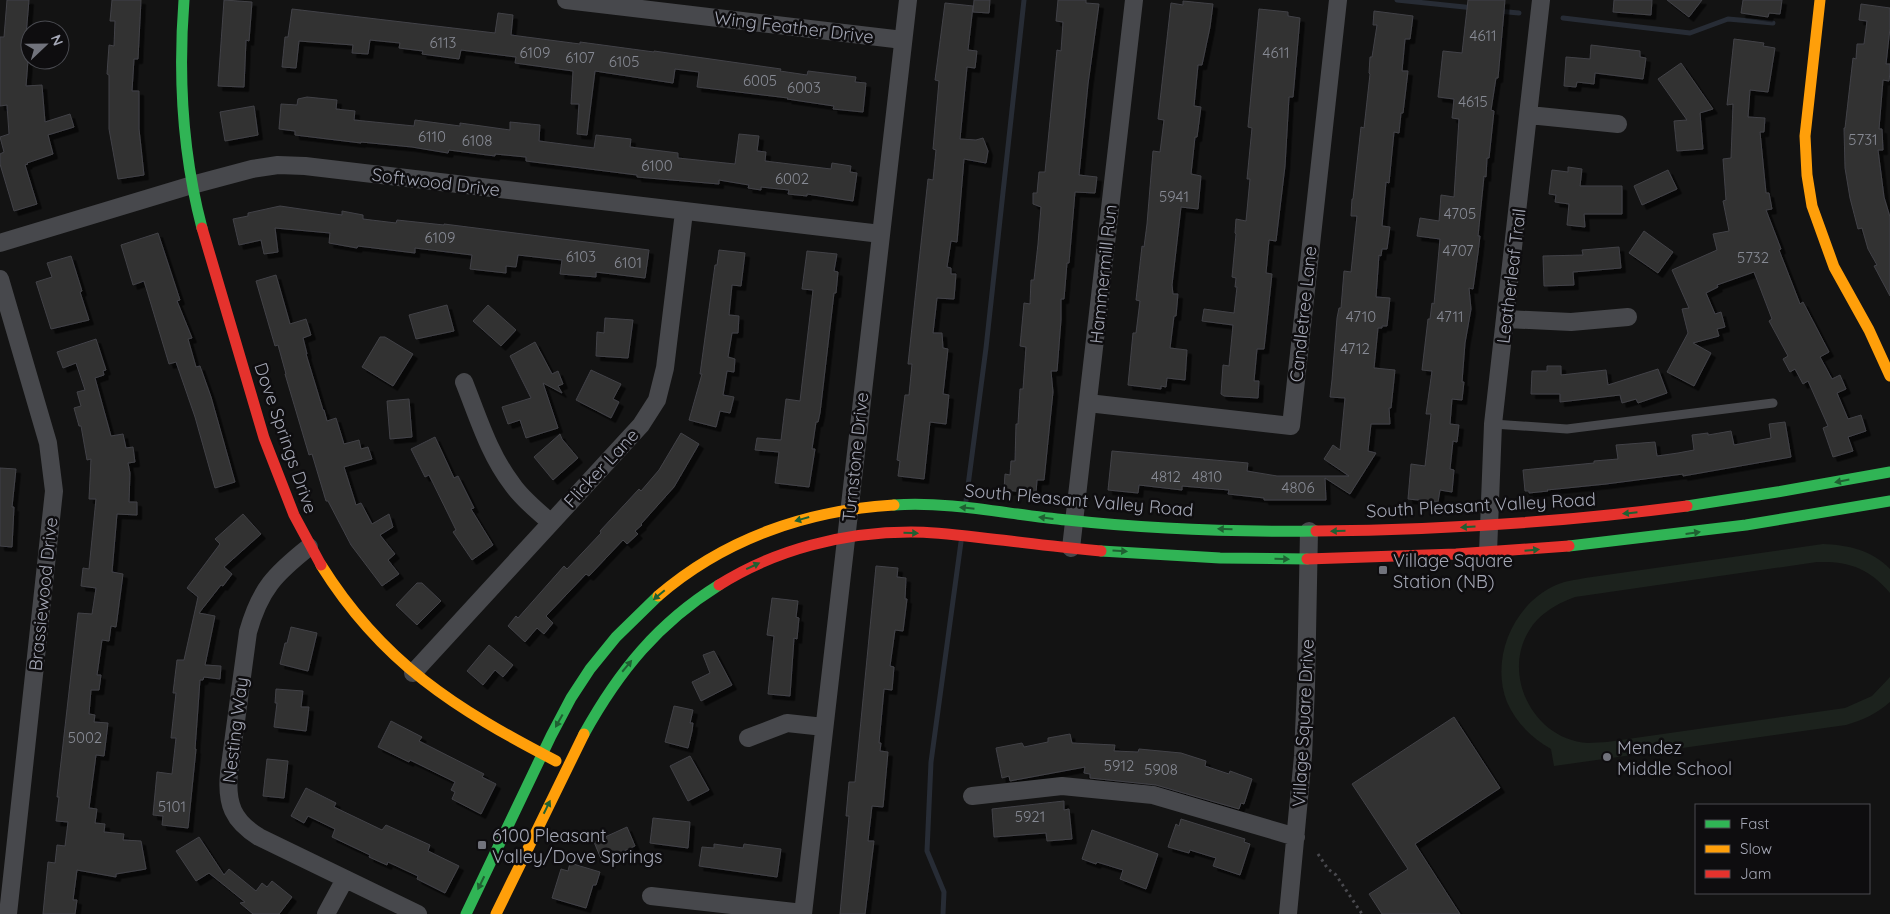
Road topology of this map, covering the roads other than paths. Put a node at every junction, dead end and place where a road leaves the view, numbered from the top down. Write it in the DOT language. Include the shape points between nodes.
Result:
graph roads {
  1 [pos="184,0"];
  2 [pos="566,0"];
  3 [pos="908,0"];
  4 [pos="1134,0"];
  5 [pos="1338,0"];
  6 [pos="1541,0"];
  7 [pos="1820,0"];
  8 [pos="903,40"];
  9 [pos="1530,115"];
  10 [pos="1618,124"];
  11 [pos="192,185"];
  12 [pos="684,212"];
  13 [pos="881,234"];
  14 [pos="0,243"];
  15 [pos="0,279"];
  16 [pos="1628,317"];
  17 [pos="1506,319"];
  18 [pos="1890,376"];
  19 [pos="464,382"];
  20 [pos="1773,403"];
  21 [pos="1088,404"];
  22 [pos="1493,424"];
  23 [pos="1890,472"];
  24 [pos="1890,501"];
  25 [pos="849,509"];
  26 [pos="1074,521"];
  27 [pos="551,523"];
  28 [pos="1489,525"];
  29 [pos="1309,531"];
  30 [pos="846,537"];
  31 [pos="309,547"];
  32 [pos="1071,548"];
  33 [pos="1488,553"];
  34 [pos="1309,559"];
  35 [pos="412,674"];
  36 [pos="824,726"];
  37 [pos="748,738"];
  38 [pos="542,754"];
  39 [pos="567,766"];
  40 [pos="972,796"];
  41 [pos="1296,837"];
  42 [pos="345,879"];
  43 [pos="651,896"];
  44 [pos="8,914"];
  45 [pos="326,914"];
  46 [pos="418,914"];
  47 [pos="466,914"];
  48 [pos="496,914"];
  49 [pos="803,914"];
  50 [pos="1288,914"];
  1 -- 11 [label="main road, Dove Springs Drive" via="180,52 182,115"];
  2 -- 8 [label="street, Wing Feather Drive"];
  3 -- 8 [label="street, Turnstone Drive"];
  4 -- 21 [label="street, Hammermill Run"];
  5 -- 21 [label="street, Candletree Lane" via="1290,426"];
  6 -- 9 [label="street, Leatherleaf Trail"];
  7 -- 18 [label="main road" via="1804,136 1806,176 1822,237 1834,267"];
  8 -- 13 [label="street, Turnstone Drive"];
  9 -- 10 [label="street"];
  9 -- 17 [label="street, Leatherleaf Trail"];
  11 -- 12 [label="street, Softwood Drive" via="252,169 278,165 305,166"];
  11 -- 14 [label="street, Softwood Drive"];
  11 -- 31 [label="main road, Dove Springs Drive" via="202,230 258,419 280,485"];
  12 -- 13 [label="street, Softwood Drive"];
  12 -- 27 [label="street, Flicker Lane" via="665,368 657,400 641,425"];
  13 -- 25 [label="street, Turnstone Drive"];
  15 -- 44 [label="street, Brassiewood Drive" via="48,443 54,491"];
  16 -- 17 [label="street" via="1571,322"];
  17 -- 22 [label="street, Leatherleaf Trail"];
  19 -- 27 [label="street" via="486,439 512,486"];
  20 -- 22 [label="lane" via="1567,429"];
  21 -- 26 [label="street, Hammermill Run"];
  22 -- 28 [label="street, Leatherleaf Trail"];
  23 -- 28 [label="main road, South Pleasant Valley Road, one-way" via="1666,509"];
  33 -- 24 [label="main road, one-way" via="1667,536"];
  26 -- 25 [label="main road, South Pleasant Valley Road, one-way" via="912,504"];
  25 -- 30 [label="street, Turnstone Drive"];
  25 -- 38 [label="main road, South Pleasant Valley Road, one-way" via="804,518 745,540 693,569 661,592 627,624 592,666"];
  29 -- 26 [label="main road, South Pleasant Valley Road, one-way"];
  26 -- 32 [label="street, Hammermill Run"];
  27 -- 35 [label="street, Flicker Lane"];
  28 -- 29 [label="main road, South Pleasant Valley Road, one-way"];
  28 -- 33 [label="street, Leatherleaf Trail"];
  29 -- 34 [label="street, Village Square Drive"];
  30 -- 32 [label="main road, one-way" via="891,533 944,535"];
  30 -- 36 [label="street, Turnstone Drive"];
  39 -- 30 [label="main road, one-way" via="615,681 642,647 682,611 726,580 758,564 797,549"];
  31 -- 35 [label="main road, Dove Springs Drive" via="363,623"];
  31 -- 42 [label="street, Nesting Way" via="281,569 253,612 227,792 238,820 248,830"];
  32 -- 34 [label="main road, one-way"];
  33 -- 34 [label="main road"];
  34 -- 41 [label="street, Village Square Drive" via="1306,704"];
  35 -- 38 [label="main road, Dove Springs Drive" via="472,716"];
  36 -- 37 [label="street" via="786,723"];
  36 -- 49 [label="street, Turnstone Drive"];
  38 -- 39 [label="main road, Dove Springs Drive"];
  38 -- 47 [label="main road, South Pleasant Valley Road, one-way"];
  48 -- 39 [label="main road, one-way"];
  40 -- 41 [label="street" via="1062,786 1153,795"];
  41 -- 50 [label="street, Village Square Drive"];
  42 -- 45 [label="street"];
  42 -- 46 [label="street, Nesting Way"];
  43 -- 49 [label="street"];
}
